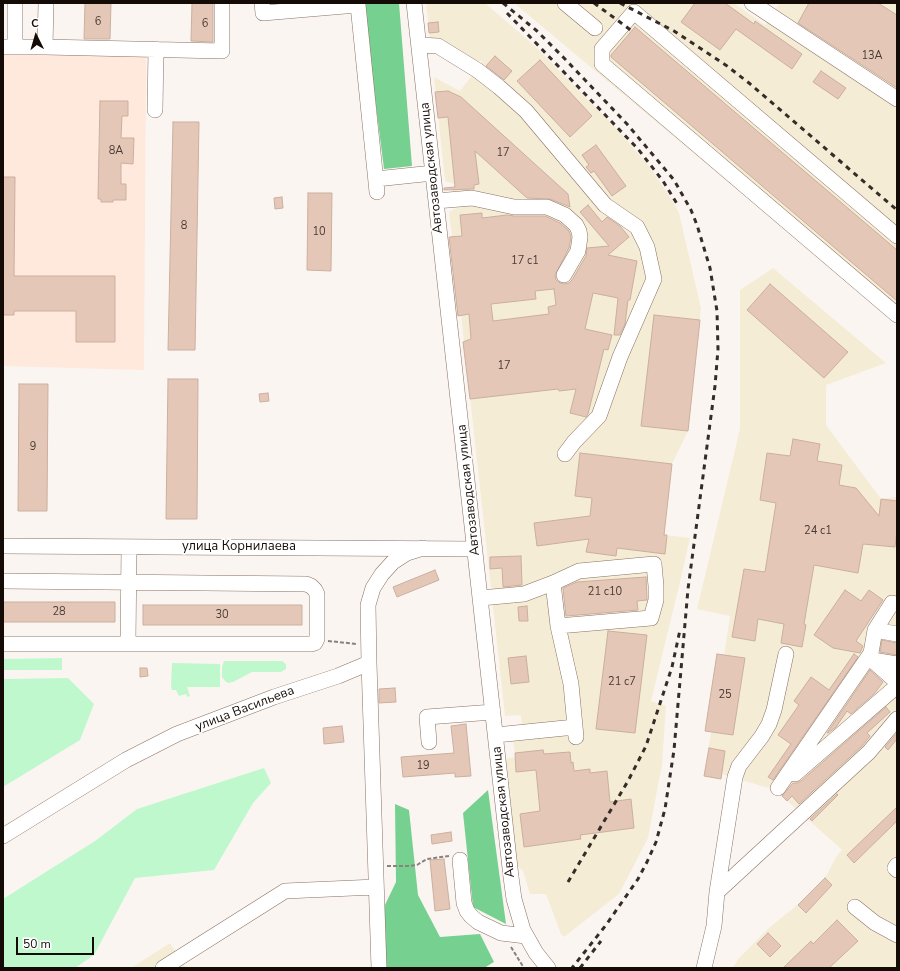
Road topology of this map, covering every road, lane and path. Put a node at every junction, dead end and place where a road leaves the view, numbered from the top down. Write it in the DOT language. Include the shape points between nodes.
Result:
graph roads {
  1 [pos="15,3"];
  2 [pos="46,3"];
  3 [pos="222,3"];
  4 [pos="262,3"];
  5 [pos="414,3"];
  6 [pos="565,3"];
  7 [pos="752,3"];
  8 [pos="345,4"];
  9 [pos="326,5"];
  10 [pos="628,8"];
  11 [pos="595,28"];
  12 [pos="419,45"];
  13 [pos="9,47"];
  14 [pos="45,47"];
  15 [pos="156,49"];
  16 [pos="897,99"];
  17 [pos="155,110"];
  18 [pos="433,173"];
  19 [pos="436,201"];
  20 [pos="897,236"];
  21 [pos="564,275"];
  22 [pos="897,315"];
  23 [pos="565,454"];
  24 [pos="3,546"];
  25 [pos="130,547"];
  26 [pos="423,548"];
  27 [pos="475,549"];
  28 [pos="3,581"];
  29 [pos="129,582"];
  30 [pos="553,583"];
  31 [pos="481,598"];
  32 [pos="897,604"];
  33 [pos="558,626"];
  34 [pos="875,630"];
  35 [pos="897,634"];
  36 [pos="317,639"];
  37 [pos="3,644"];
  38 [pos="128,644"];
  39 [pos="369,645"];
  40 [pos="786,654"];
  41 [pos="871,656"];
  42 [pos="369,663"];
  43 [pos="897,664"];
  44 [pos="897,682"];
  45 [pos="897,686"];
  46 [pos="493,712"];
  47 [pos="897,719"];
  48 [pos="819,729"];
  49 [pos="496,735"];
  50 [pos="833,741"];
  51 [pos="429,742"];
  52 [pos="3,836"];
  53 [pos="460,860"];
  54 [pos="897,865"];
  55 [pos="376,866"];
  56 [pos="897,870"];
  57 [pos="376,887"];
  58 [pos="717,892"];
  59 [pos="855,907"];
  60 [pos="897,935"];
  61 [pos="526,936"];
  62 [pos="519,958"];
  63 [pos="168,967"];
  64 [pos="379,968"];
  65 [pos="524,968"];
  66 [pos="548,968"];
  67 [pos="704,968"];
  1 -- 13 [label="street"];
  2 -- 14 [label="street"];
  3 -- 15 [label="street" via="222,51"];
  4 -- 9 [label="street" via="263,13"];
  5 -- 12 [label="street, Автозаводская улица"];
  6 -- 11 [label="street"];
  7 -- 16 [label="street"];
  8 -- 9 [label="street"];
  8 -- 18 [label="street" via="358,4 377,186"];
  10 -- 20 [label="street"];
  10 -- 22 [label="street" via="602,49 602,64"];
  12 -- 18 [label="street, Автозаводская улица"];
  12 -- 23 [label="street" via="438,46 500,87 526,111 605,204 637,227 648,247 654,279 620,357 600,416"];
  13 -- 14 [label="street"];
  14 -- 15 [label="street"];
  15 -- 17 [label="street" via="151,86"];
  18 -- 19 [label="street, Автозаводская улица"];
  19 -- 21 [label="street" via="472,198 514,207 547,207 565,215 576,225 580,238 578,251"];
  19 -- 27 [label="street, Автозаводская улица" via="465,407"];
  24 -- 25 [label="street, улица Корнилаева"];
  25 -- 26 [label="street, улица Корнилаева"];
  25 -- 29 [label="street"];
  26 -- 27 [label="street, улица Корнилаева"];
  26 -- 39 [label="street" via="393,562 373,588 368,605"];
  27 -- 31 [label="street, Автозаводская улица"];
  28 -- 29 [label="street"];
  29 -- 36 [label="street" via="306,584 317,594"];
  29 -- 38 [label="street"];
  30 -- 31 [label="street" via="524,594"];
  30 -- 33 [label="street"];
  30 -- 33 [label="street" via="579,571 654,564 656,600 651,618"];
  31 -- 46 [label="street, Автозаводская улица"];
  32 -- 34 [label="street" via="892,603"];
  33 -- 49 [label="street" via="571,684 575,732"];
  34 -- 35 [label="street"];
  34 -- 41 [label="street"];
  36 -- 38 [label="street" via="311,644"];
  36 -- 39 [label="path"];
  37 -- 38 [label="street"];
  39 -- 42 [label="street"];
  40 -- 58 [label="street" via="769,724 739,766 735,777"];
  41 -- 43 [label="street"];
  41 -- 44 [label="street"];
  41 -- 48 [label="street"];
  42 -- 52 [label="street, улица Васильева" via="177,734 126,760"];
  42 -- 55 [label="street"];
  45 -- 50 [label="street"];
  46 -- 49 [label="street, Автозаводская улица"];
  46 -- 51 [label="street" via="427,717"];
  47 -- 58 [label="street" via="869,752"];
  48 -- 50 [label="street" via="823,738"];
  48 -- 50 [label="street" via="778,788"];
  49 -- 61 [label="street, Автозаводская улица" via="518,877 519,918"];
  53 -- 55 [label="path" via="450,856 427,859 417,865"];
  53 -- 61 [label="street" via="464,903 471,916 501,933"];
  54 -- 56 [label="street"];
  55 -- 57 [label="street"];
  57 -- 63 [label="street" via="285,891"];
  57 -- 64 [label="street"];
  58 -- 67 [label="street" via="714,926"];
  59 -- 60 [label="street" via="875,923"];
  61 -- 66 [label="street, Автозаводская улица"];
  62 -- 65 [label="path"];
}
